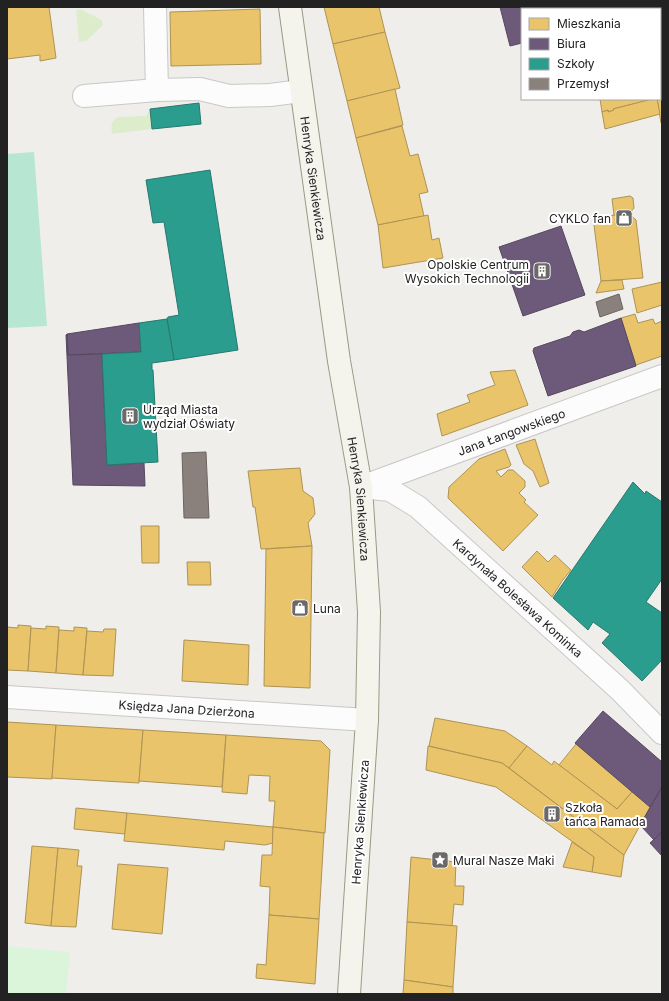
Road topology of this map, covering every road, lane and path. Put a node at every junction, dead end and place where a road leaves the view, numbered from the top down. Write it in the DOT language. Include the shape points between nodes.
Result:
graph roads {
  1 [pos="155,7"];
  2 [pos="290,7"];
  3 [pos="157,90"];
  4 [pos="301,91"];
  5 [pos="84,96"];
  6 [pos="662,376"];
  7 [pos="402,472"];
  8 [pos="361,487"];
  9 [pos="399,496"];
  10 [pos="7,697"];
  11 [pos="367,720"];
  12 [pos="662,733"];
  13 [pos="349,994"];
  1 -- 3 [label="street"];
  2 -- 4 [label="street, Henryka Sienkiewicza"];
  3 -- 4 [label="street" via="200,89 229,96"];
  3 -- 5 [label="street"];
  4 -- 8 [label="street, Henryka Sienkiewicza" via="339,360"];
  6 -- 7 [label="street, Jana Łangowskiego"];
  7 -- 8 [label="street, Jana Łangowskiego"];
  7 -- 9 [label="street" via="397,482"];
  8 -- 9 [label="street, Kardynała Bolesława Kominka" via="390,490"];
  8 -- 11 [label="street, Henryka Sienkiewicza" via="369,612"];
  9 -- 12 [label="street, Kardynała Bolesława Kominka" via="418,507 620,690"];
  10 -- 11 [label="street, Księdza Jana Dzierżona"];
  11 -- 13 [label="street, Henryka Sienkiewicza"];
}
